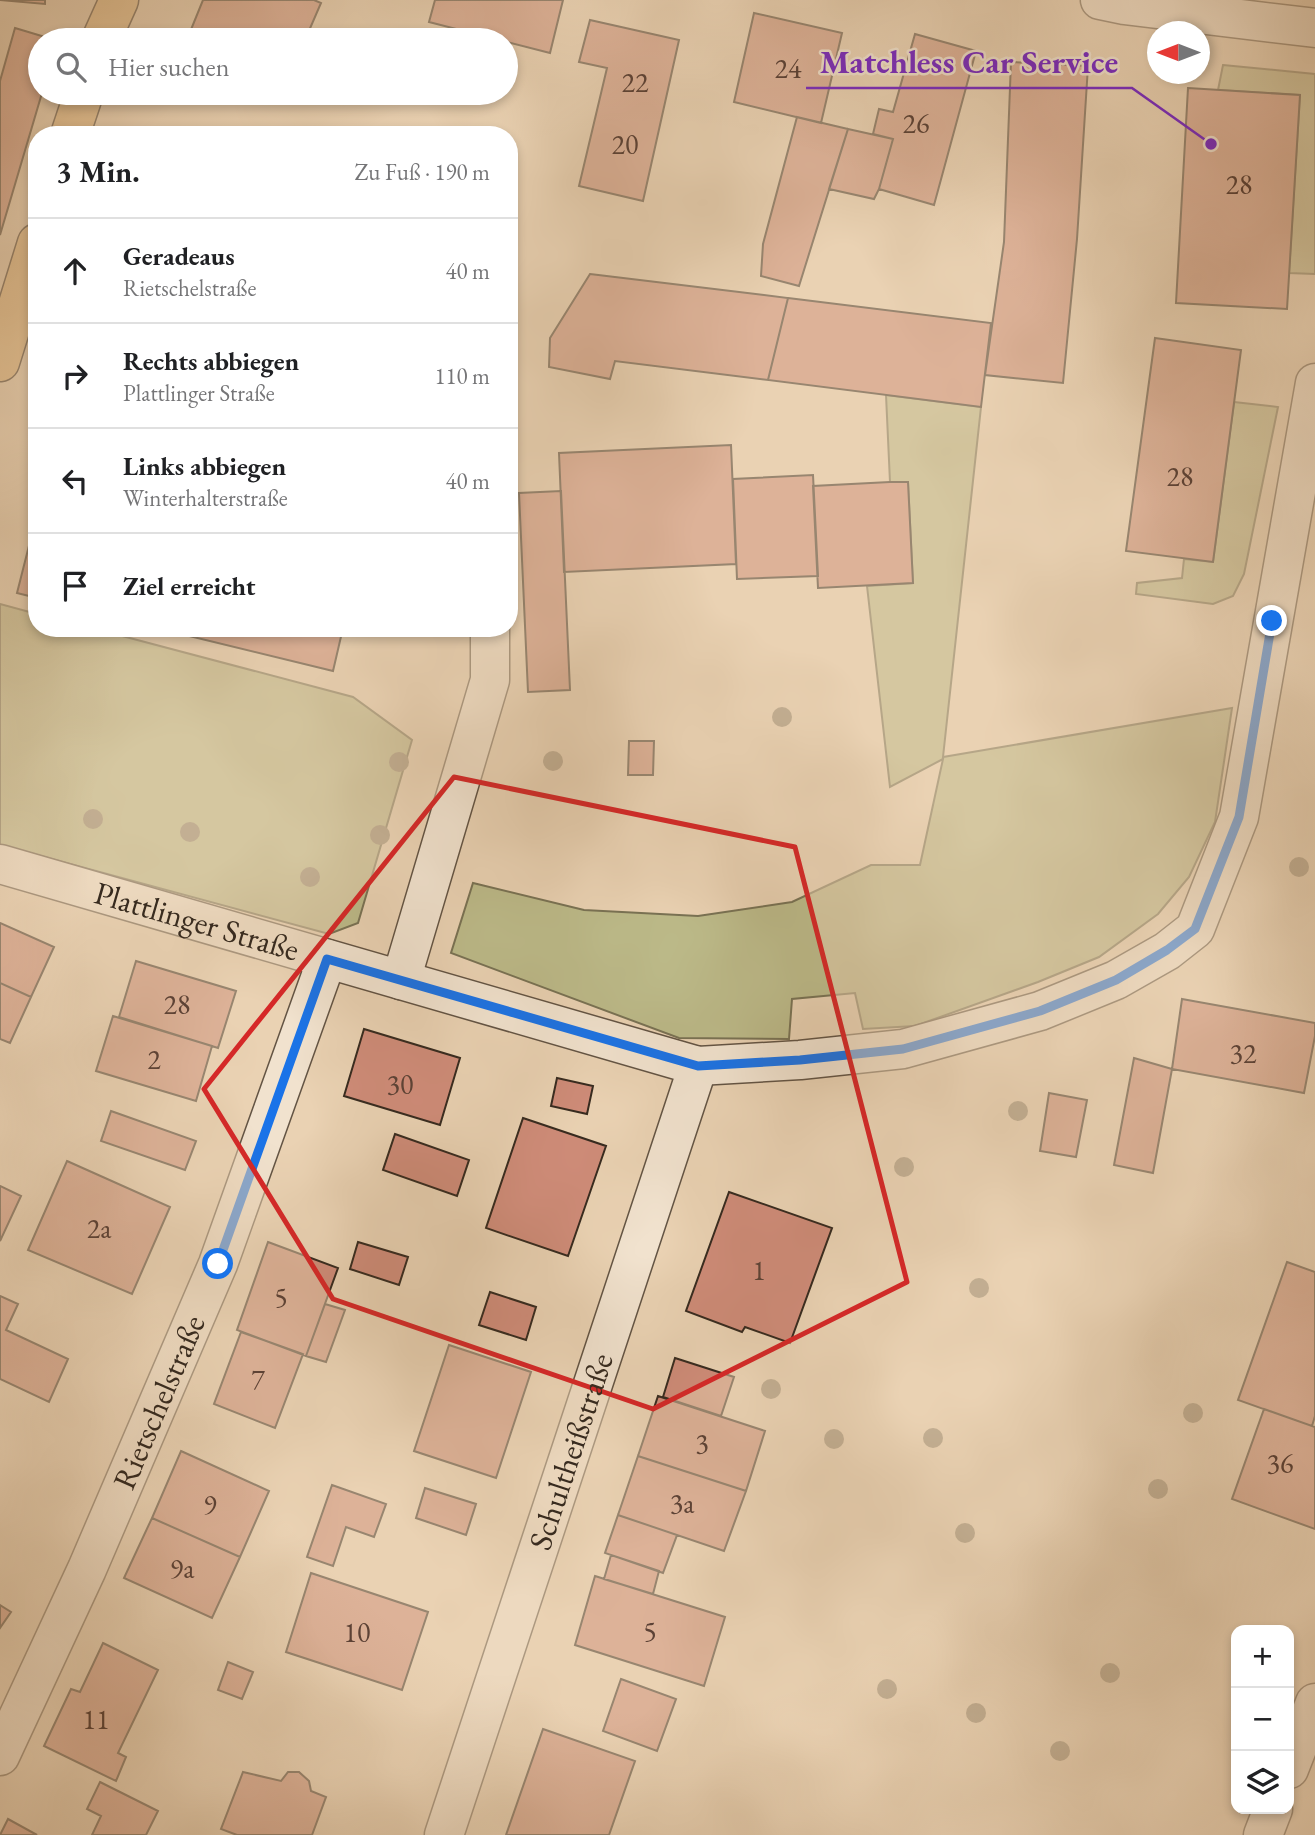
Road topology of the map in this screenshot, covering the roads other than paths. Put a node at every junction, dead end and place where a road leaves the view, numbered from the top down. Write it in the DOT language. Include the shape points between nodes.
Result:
graph roads {
  1 [pos="119,0"];
  2 [pos="1100,0"];
  3 [pos="106,28"];
  4 [pos="1315,29"];
  5 [pos="80,105"];
  6 [pos="73,126"];
  7 [pos="28,272"];
  8 [pos="0,362"];
  9 [pos="1315,383"];
  10 [pos="490,637"];
  11 [pos="0,864"];
  12 [pos="327,959"];
  13 [pos="401,980"];
  14 [pos="698,1066"];
  15 [pos="1315,1703"];
  16 [pos="0,1756"];
  17 [pos="1294,1756"];
  18 [pos="1271,1814"];
  19 [pos="444,1835"];
  20 [pos="1263,1835"];
  1 -- 3 [label="main road"];
  2 -- 4 [label="street"];
  5 -- 6 [label="main road"];
  7 -- 8 [label="main road"];
  9 -- 14 [label="street, Plattlinger Straße" via="1239,817 1195,929 1116,980 1027,1015 903,1049"];
  10 -- 13 [label="street" via="490,680"];
  11 -- 12 [label="street, Plattlinger Straße"];
  12 -- 13 [label="street, Plattlinger Straße"];
  12 -- 16 [label="street, Rietschelstraße" via="218,1264 87,1569"];
  13 -- 14 [label="street, Plattlinger Straße"];
  14 -- 19 [label="street, Schultheißstraße"];
  15 -- 17 [label="street"];
  18 -- 20 [label="street"];
}
